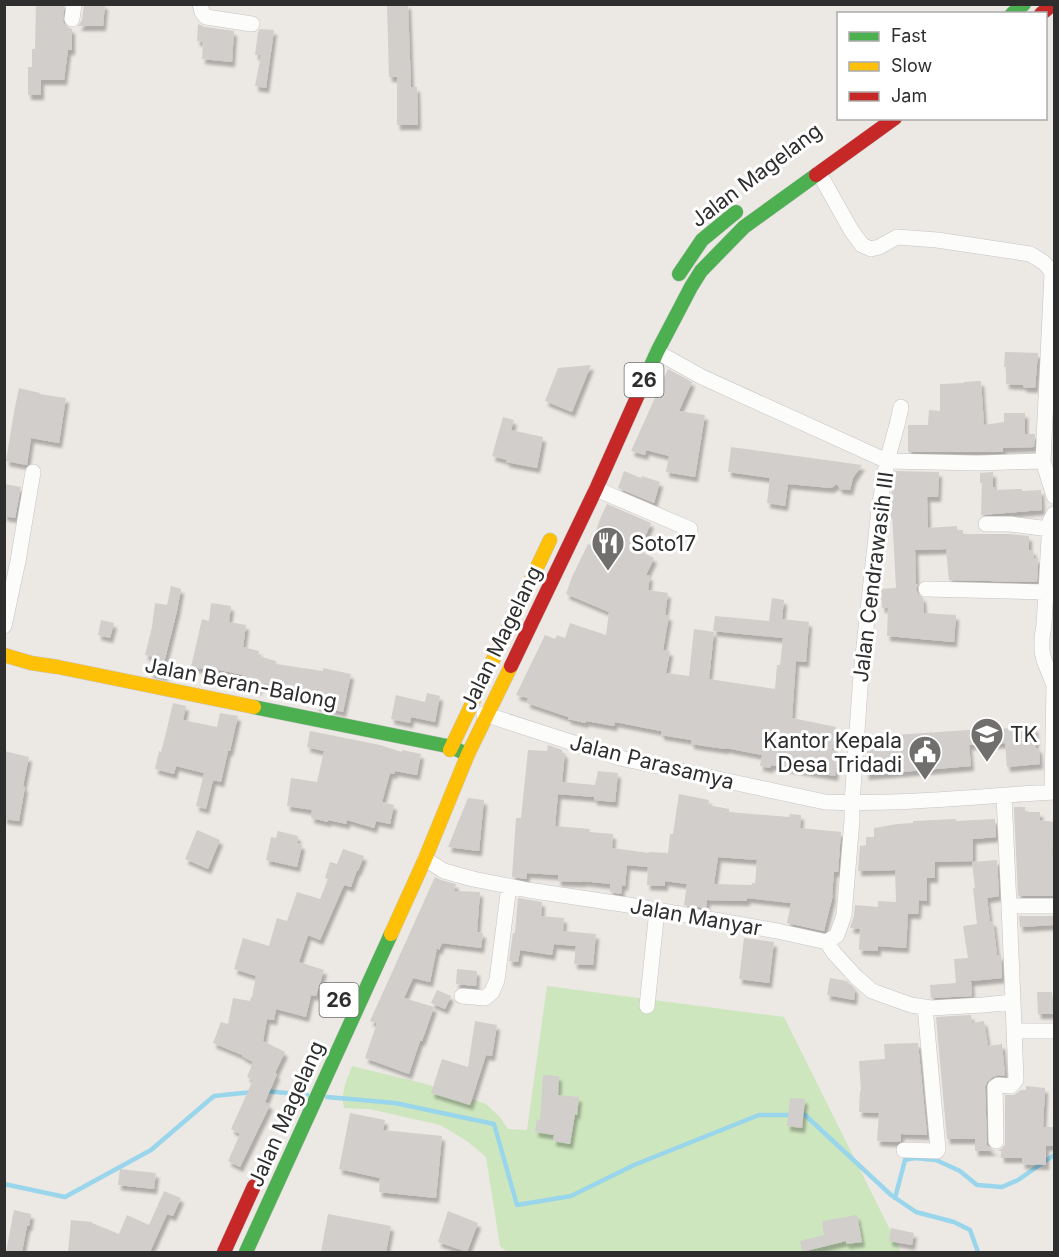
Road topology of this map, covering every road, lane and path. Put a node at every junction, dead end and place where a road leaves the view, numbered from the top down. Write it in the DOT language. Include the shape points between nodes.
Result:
graph roads {
  1 [pos="200,4"];
  2 [pos="252,24"];
  3 [pos="892,120"];
  4 [pos="819,173"];
  5 [pos="750,202"];
  6 [pos="675,282"];
  7 [pos="657,352"];
  8 [pos="901,407"];
  9 [pos="887,461"];
  10 [pos="1043,461"];
  11 [pos="33,472"];
  12 [pos="596,489"];
  13 [pos="1054,496"];
  14 [pos="1054,514"];
  15 [pos="986,524"];
  16 [pos="556,526"];
  17 [pos="690,529"];
  18 [pos="1049,529"];
  19 [pos="926,589"];
  20 [pos="1045,592"];
  21 [pos="4,626"];
  22 [pos="4,655"];
  23 [pos="468,710"];
  24 [pos="488,715"];
  25 [pos="450,752"];
  26 [pos="468,754"];
  27 [pos="1053,792"];
  28 [pos="1004,796"];
  29 [pos="852,803"];
  30 [pos="425,859"];
  31 [pos="510,886"];
  32 [pos="1009,906"];
  33 [pos="1054,906"];
  34 [pos="657,910"];
  35 [pos="827,942"];
  36 [pos="462,996"];
  37 [pos="1012,1002"];
  38 [pos="647,1006"];
  39 [pos="925,1007"];
  40 [pos="1014,1031"];
  41 [pos="1054,1031"];
  42 [pos="996,1141"];
  43 [pos="904,1150"];
  44 [pos="258,1178"];
  45 [pos="224,1252"];
  46 [pos="246,1252"];
  1 -- 2 [label="street" via="206,17"];
  3 -- 4 [label="main road, Jalan Magelang / 26"];
  4 -- 7 [label="main road, Jalan Magelang / 26" via="744,227 713,258 691,287"];
  4 -- 10 [label="street" via="851,230 862,245 871,249 897,237 937,240 1030,255 1048,266 1052,273"];
  5 -- 6 [label="main road, Jalan Magelang" via="702,240"];
  7 -- 9 [label="street, Jalan Cendrawasih III"];
  7 -- 12 [label="main road, Jalan Magelang / 26"];
  8 -- 9 [label="street"];
  9 -- 10 [label="street"];
  9 -- 29 [label="street, Jalan Cendrawasih III" via="861,674"];
  10 -- 13 [label="street"];
  11 -- 21 [label="street"];
  12 -- 17 [label="street"];
  12 -- 24 [label="main road, Jalan Magelang / 26"];
  14 -- 18 [label="street"];
  15 -- 18 [label="street"];
  16 -- 23 [label="main road, Jalan Magelang"];
  18 -- 20 [label="street"];
  19 -- 20 [label="street"];
  20 -- 27 [label="street" via="1042,651 1054,685"];
  22 -- 25 [label="main road, Jalan Beran-Balong"];
  23 -- 24 [label="street, Jalan Parasamya"];
  23 -- 25 [label="main road, Jalan Magelang"];
  24 -- 26 [label="main road, Jalan Magelang / 26"];
  24 -- 29 [label="street, Jalan Parasamya" via="620,758 814,800"];
  25 -- 26 [label="main road, Jalan Beran-Balong"];
  26 -- 30 [label="main road, Jalan Magelang / 26"];
  27 -- 28 [label="street, Jalan Parasamya"];
  28 -- 29 [label="street, Jalan Parasamya"];
  28 -- 32 [label="street"];
  29 -- 35 [label="street" via="844,915 837,935"];
  30 -- 31 [label="street, Jalan Manyar" via="444,871"];
  30 -- 46 [label="main road, Jalan Magelang / 26"];
  31 -- 34 [label="street, Jalan Manyar"];
  31 -- 36 [label="street" via="492,992 485,999"];
  32 -- 33 [label="street"];
  32 -- 37 [label="street"];
  34 -- 35 [label="street, Jalan Manyar"];
  34 -- 38 [label="street"];
  35 -- 39 [label="street" via="872,991"];
  37 -- 39 [label="street"];
  37 -- 40 [label="street"];
  39 -- 43 [label="street" via="938,1149"];
  40 -- 41 [label="street"];
  40 -- 42 [label="street" via="1017,1080 1011,1086 995,1087"];
  44 -- 45 [label="main road, Jalan Magelang"];
}
